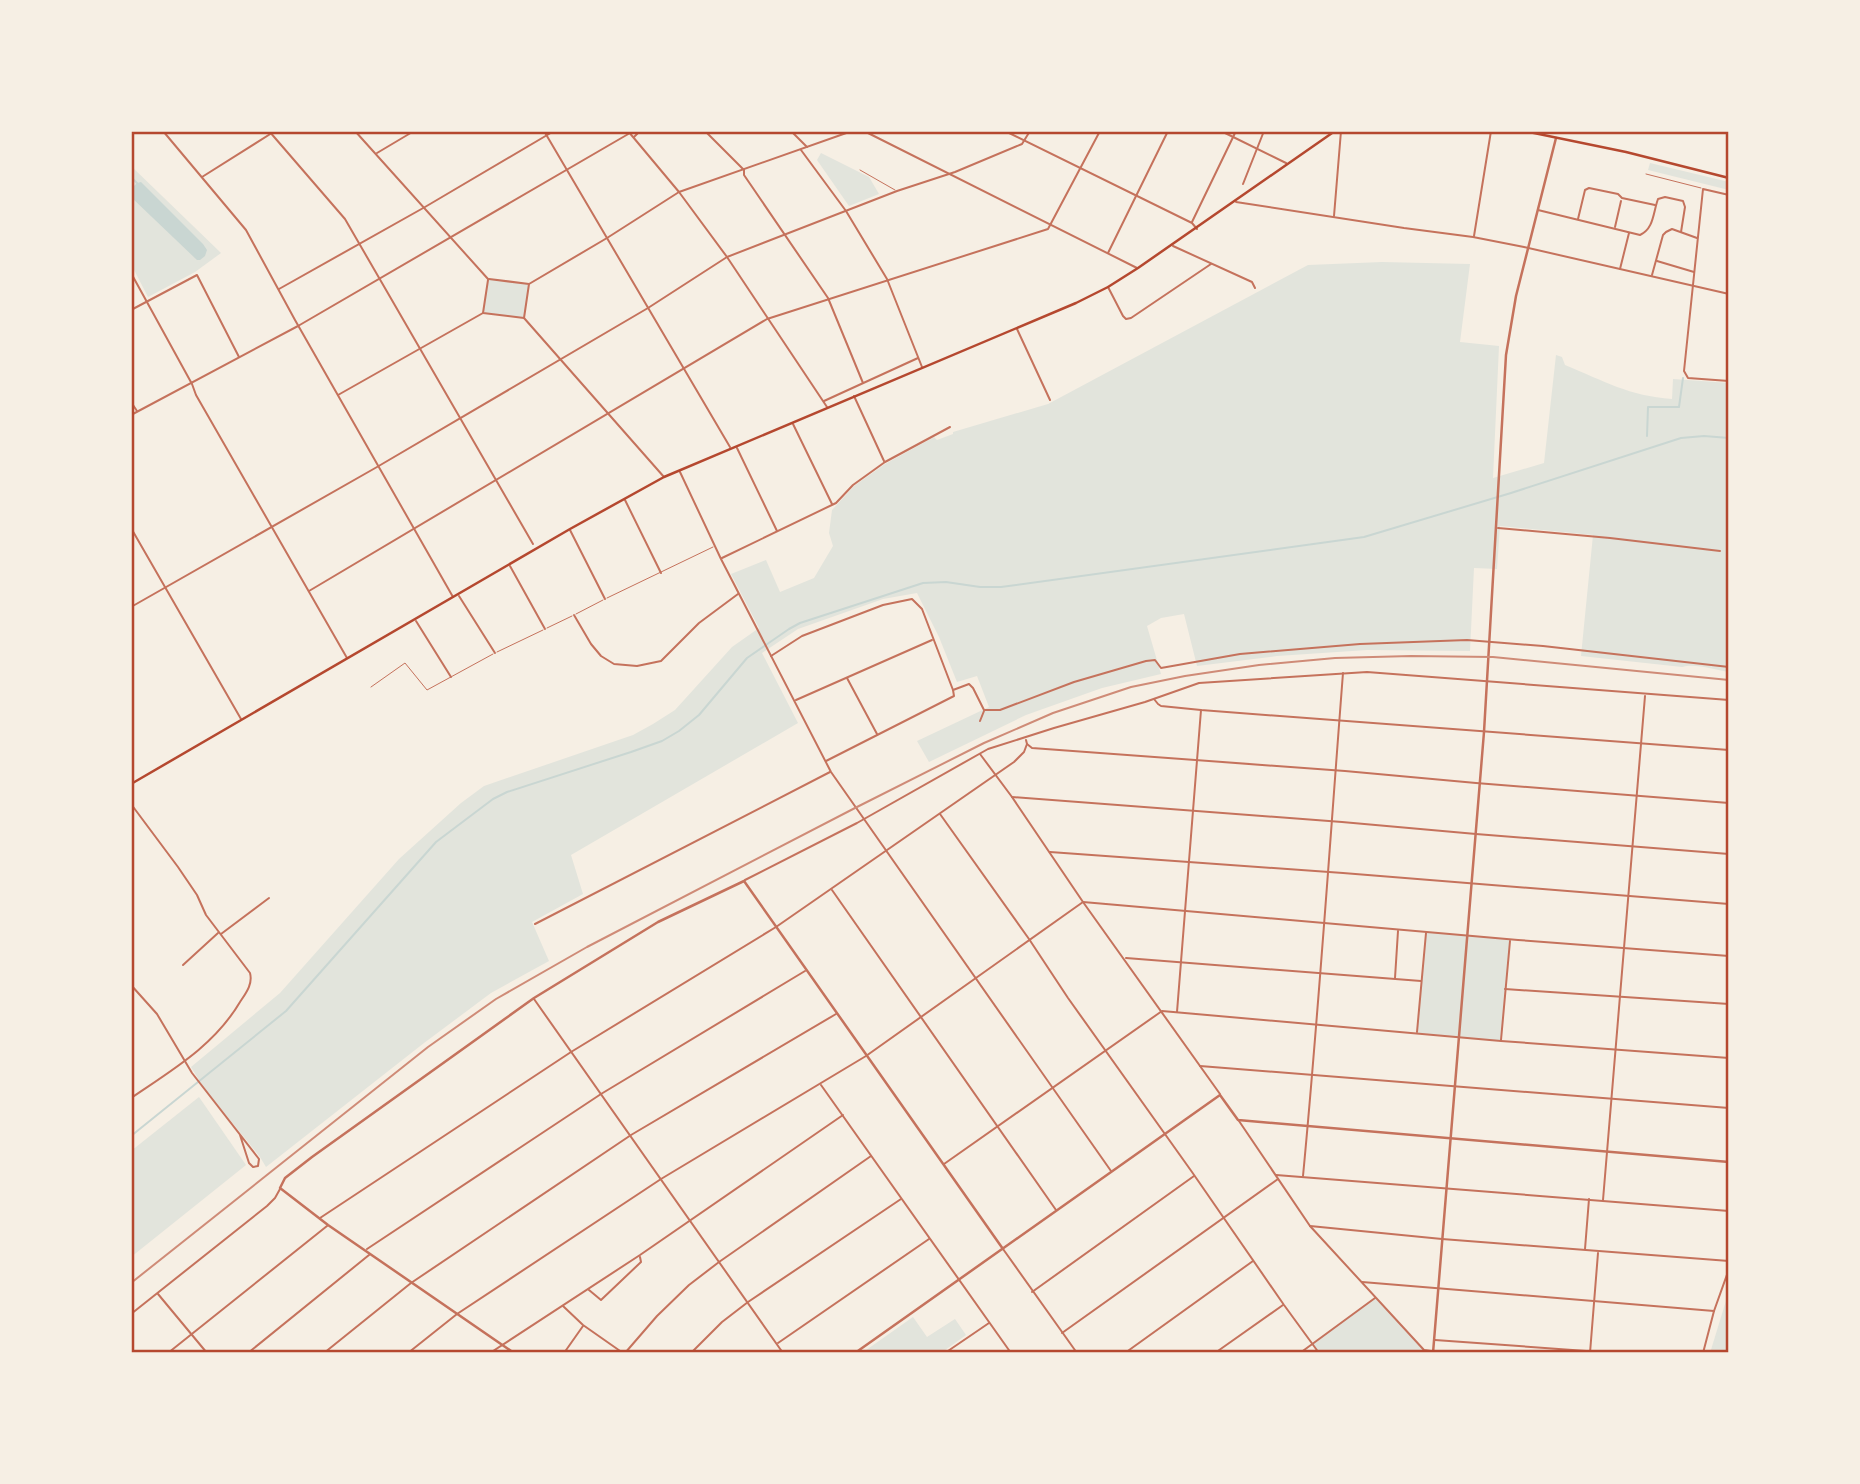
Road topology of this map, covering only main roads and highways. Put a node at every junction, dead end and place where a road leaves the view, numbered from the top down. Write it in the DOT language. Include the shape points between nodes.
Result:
graph roads {
  1 [pos="1335,131"];
  2 [pos="1524,131"];
  3 [pos="1558,133"];
  4 [pos="1556,138"];
  5 [pos="1729,178"];
  6 [pos="131,784"];
  1 -- 6 [label="main road" via="1108,287 664,477"];
  2 -- 4 [label="main road"];
  3 -- 4 [label="main road"];
  4 -- 5 [label="main road"];
}
